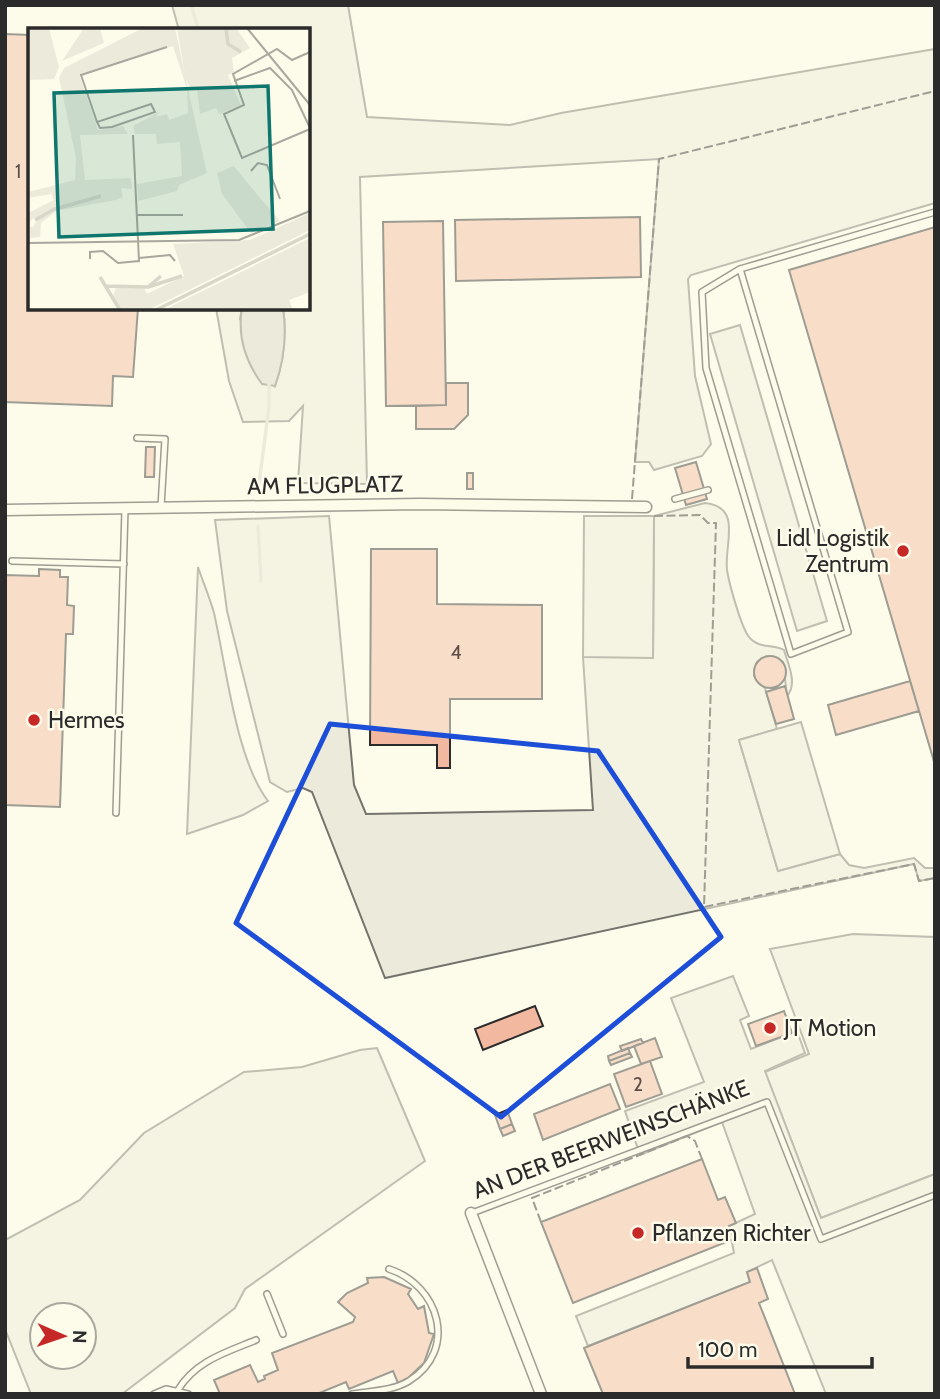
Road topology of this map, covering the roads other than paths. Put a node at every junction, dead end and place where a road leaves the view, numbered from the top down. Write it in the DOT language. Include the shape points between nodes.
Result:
graph roads {
  1 [pos="935,212"];
  2 [pos="740,269"];
  3 [pos="136,438"];
  4 [pos="708,490"];
  5 [pos="675,499"];
  6 [pos="161,507"];
  7 [pos="646,507"];
  8 [pos="125,509"];
  9 [pos="5,510"];
  10 [pos="12,561"];
  11 [pos="124,564"];
  12 [pos="116,813"];
  13 [pos="935,1195"];
  14 [pos="471,1213"];
  15 [pos="388,1269"];
  16 [pos="267,1294"];
  17 [pos="283,1334"];
  18 [pos="256,1340"];
  19 [pos="178,1390"];
  20 [pos="154,1394"];
  21 [pos="188,1394"];
  22 [pos="352,1394"];
  23 [pos="541,1394"];
  1 -- 2 [label="lane"];
  2 -- 2 [label="lane" via="848,632 791,654 706,368 702,292"];
  3 -- 6 [label="lane" via="165,439"];
  4 -- 5 [label="lane"];
  6 -- 7 [label="street, AM FLUGPLATZ"];
  6 -- 8 [label="street, AM FLUGPLATZ"];
  8 -- 9 [label="street, AM FLUGPLATZ"];
  8 -- 11 [label="lane"];
  10 -- 11 [label="lane"];
  11 -- 12 [label="lane"];
  13 -- 14 [label="lane, AN DER BEERWEINSCHÄNKE" via="821,1239 767,1102"];
  14 -- 23 [label="street, AN DER BEERWEINSCHÄNKE"];
  15 -- 22 [label="lane" via="411,1278 428,1295 437,1317 437,1341 427,1364 410,1381"];
  16 -- 17 [label="lane"];
  18 -- 19 [label="lane" via="202,1363"];
  19 -- 20 [label="lane"];
  19 -- 21 [label="lane"];
}
